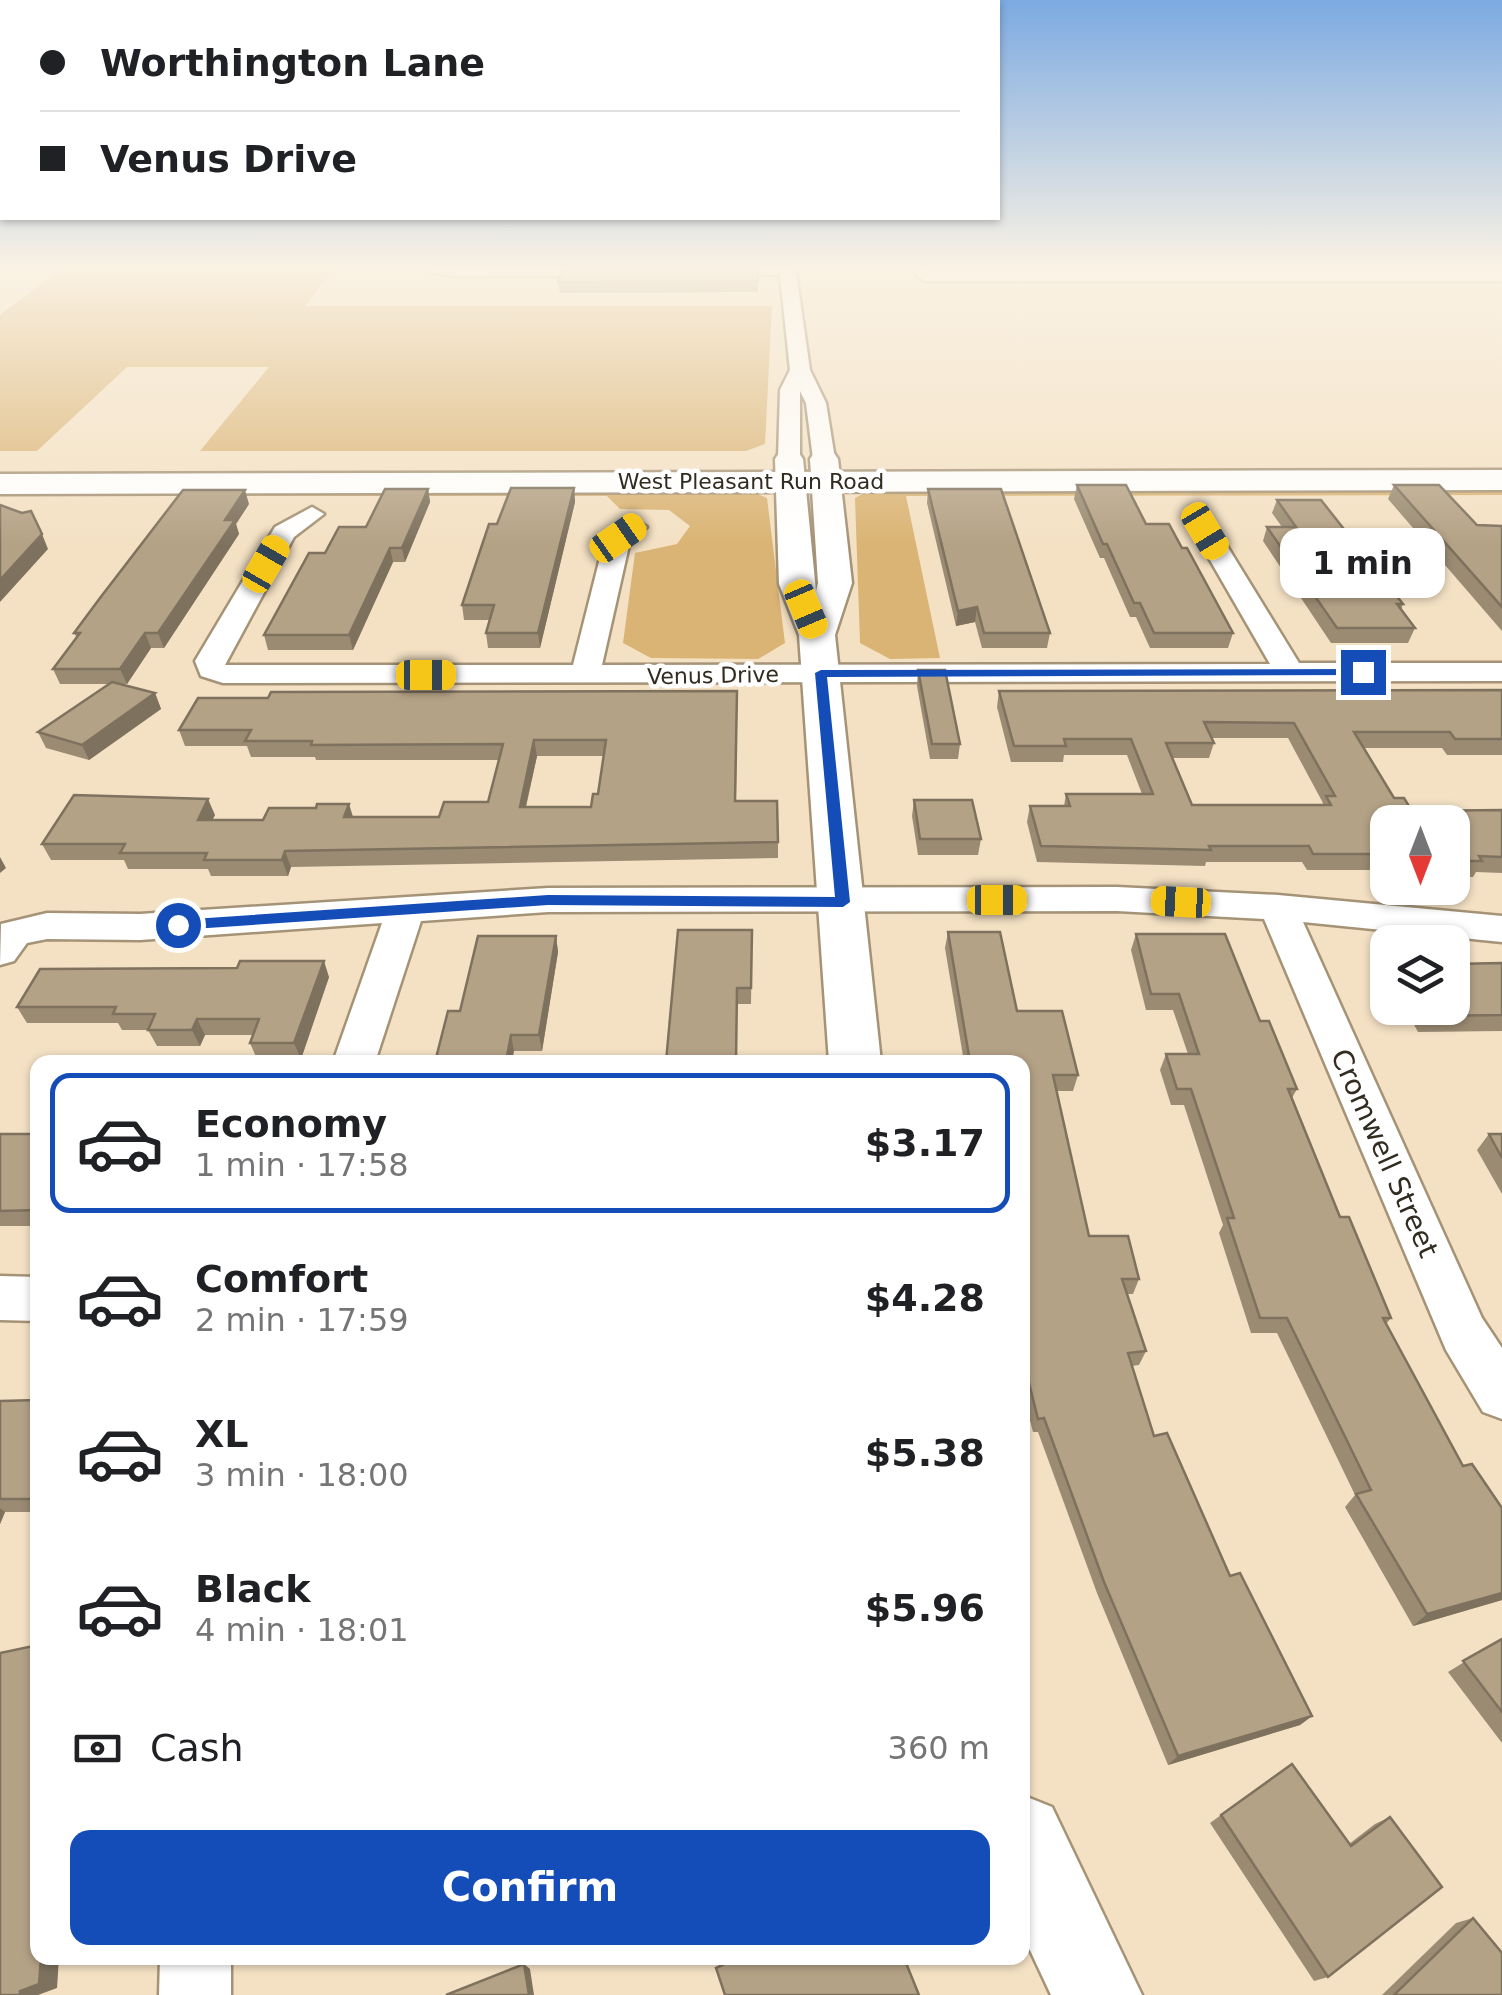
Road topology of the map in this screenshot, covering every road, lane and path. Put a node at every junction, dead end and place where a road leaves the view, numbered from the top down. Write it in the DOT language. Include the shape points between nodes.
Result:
graph roads {
  1 [pos="799,358"];
  2 [pos="800,370"];
  3 [pos="1502,458"];
  4 [pos="0,462"];
  5 [pos="789,470"];
  6 [pos="825,470"];
  7 [pos="1209,470"];
  8 [pos="163,472"];
  9 [pos="1502,480"];
  10 [pos="0,484"];
  11 [pos="312,514"];
  12 [pos="1196,515"];
  13 [pos="635,527"];
  14 [pos="819,654"];
  15 [pos="1290,672"];
  16 [pos="1502,672"];
  17 [pos="585,676"];
  18 [pos="843,902"];
  19 [pos="1278,908"];
  20 [pos="405,912"];
  21 [pos="1502,929"];
  22 [pos="0,952"];
  23 [pos="356,1055"];
  24 [pos="854,1055"];
  25 [pos="0,1298"];
  26 [pos="30,1298"];
  27 [pos="1502,1394"];
  28 [pos="1030,1853"];
  29 [pos="196,1965"];
  30 [pos="195,1995"];
  31 [pos="1097,1995"];
  1 -- 2 [label="street"];
  2 -- 5 [label="street" via="790,390"];
  2 -- 6 [label="street" via="816,403"];
  3 -- 7 [label="main road, West Pleasant Run Road"];
  4 -- 8 [label="main road, West Pleasant Run Road"];
  5 -- 6 [label="main road, West Pleasant Run Road"];
  5 -- 8 [label="main road, West Pleasant Run Road"];
  5 -- 14 [label="street" via="796,584"];
  6 -- 7 [label="main road, West Pleasant Run Road"];
  6 -- 14 [label="street" via="835,583"];
  7 -- 9 [label="main road, West Pleasant Run Road"];
  8 -- 10 [label="main road, West Pleasant Run Road"];
  11 -- 17 [label="street, Venus Drive" via="284,532 210,660 211,670"];
  12 -- 15 [label="street"];
  13 -- 17 [label="street" via="618,538"];
  14 -- 15 [label="street, Venus Drive"];
  14 -- 17 [label="street, Venus Drive"];
  14 -- 18 [label="street"];
  15 -- 16 [label="street, Venus Drive"];
  18 -- 19 [label="street" via="1117,899"];
  18 -- 20 [label="street" via="548,900"];
  18 -- 24 [label="street"];
  19 -- 21 [label="street"];
  19 -- 27 [label="street, Cromwell Street" via="1464,1334"];
  20 -- 22 [label="street" via="47,926 14,933"];
  20 -- 23 [label="street"];
  25 -- 26 [label="street"];
  28 -- 31 [label="street"];
  29 -- 30 [label="street"];
}
